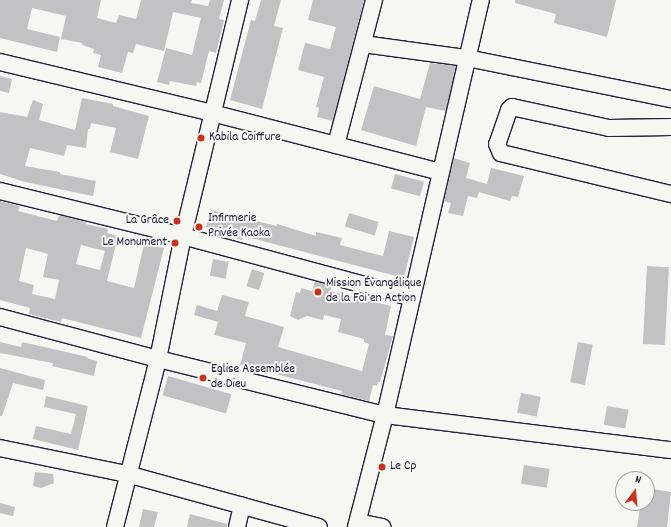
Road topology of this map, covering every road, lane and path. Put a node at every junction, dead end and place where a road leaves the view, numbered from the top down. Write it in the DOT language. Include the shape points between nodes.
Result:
graph roads {
  1 [pos="240,0"];
  2 [pos="374,0"];
  3 [pos="481,0"];
  4 [pos="363,44"];
  5 [pos="467,58"];
  6 [pos="0,62"];
  7 [pos="671,99"];
  8 [pos="212,113"];
  9 [pos="671,128"];
  10 [pos="336,145"];
  11 [pos="440,172"];
  12 [pos="0,191"];
  13 [pos="671,194"];
  14 [pos="183,236"];
  15 [pos="412,298"];
  16 [pos="0,317"];
  17 [pos="158,359"];
  18 [pos="385,415"];
  19 [pos="0,448"];
  20 [pos="671,450"];
  21 [pos="127,474"];
  22 [pos="242,506"];
  23 [pos="357,524"];
  24 [pos="114,527"];
  25 [pos="237,527"];
  26 [pos="319,527"];
  27 [pos="382,527"];
  1 -- 8 [label="street"];
  2 -- 4 [label="street"];
  3 -- 5 [label="street"];
  4 -- 5 [label="street"];
  4 -- 10 [label="street"];
  5 -- 7 [label="street"];
  5 -- 11 [label="street"];
  6 -- 8 [label="street"];
  8 -- 10 [label="street"];
  8 -- 14 [label="street"];
  9 -- 13 [label="street" via="609,128 512,107 497,144 501,153"];
  10 -- 11 [label="street"];
  11 -- 15 [label="street"];
  12 -- 14 [label="street"];
  14 -- 15 [label="street"];
  14 -- 17 [label="street"];
  15 -- 18 [label="street"];
  16 -- 17 [label="street"];
  17 -- 18 [label="street"];
  17 -- 21 [label="street"];
  18 -- 20 [label="street"];
  18 -- 23 [label="street"];
  19 -- 21 [label="street"];
  21 -- 22 [label="street"];
  21 -- 24 [label="street"];
  22 -- 25 [label="street"];
  22 -- 26 [label="street"];
  23 -- 27 [label="street"];
}
